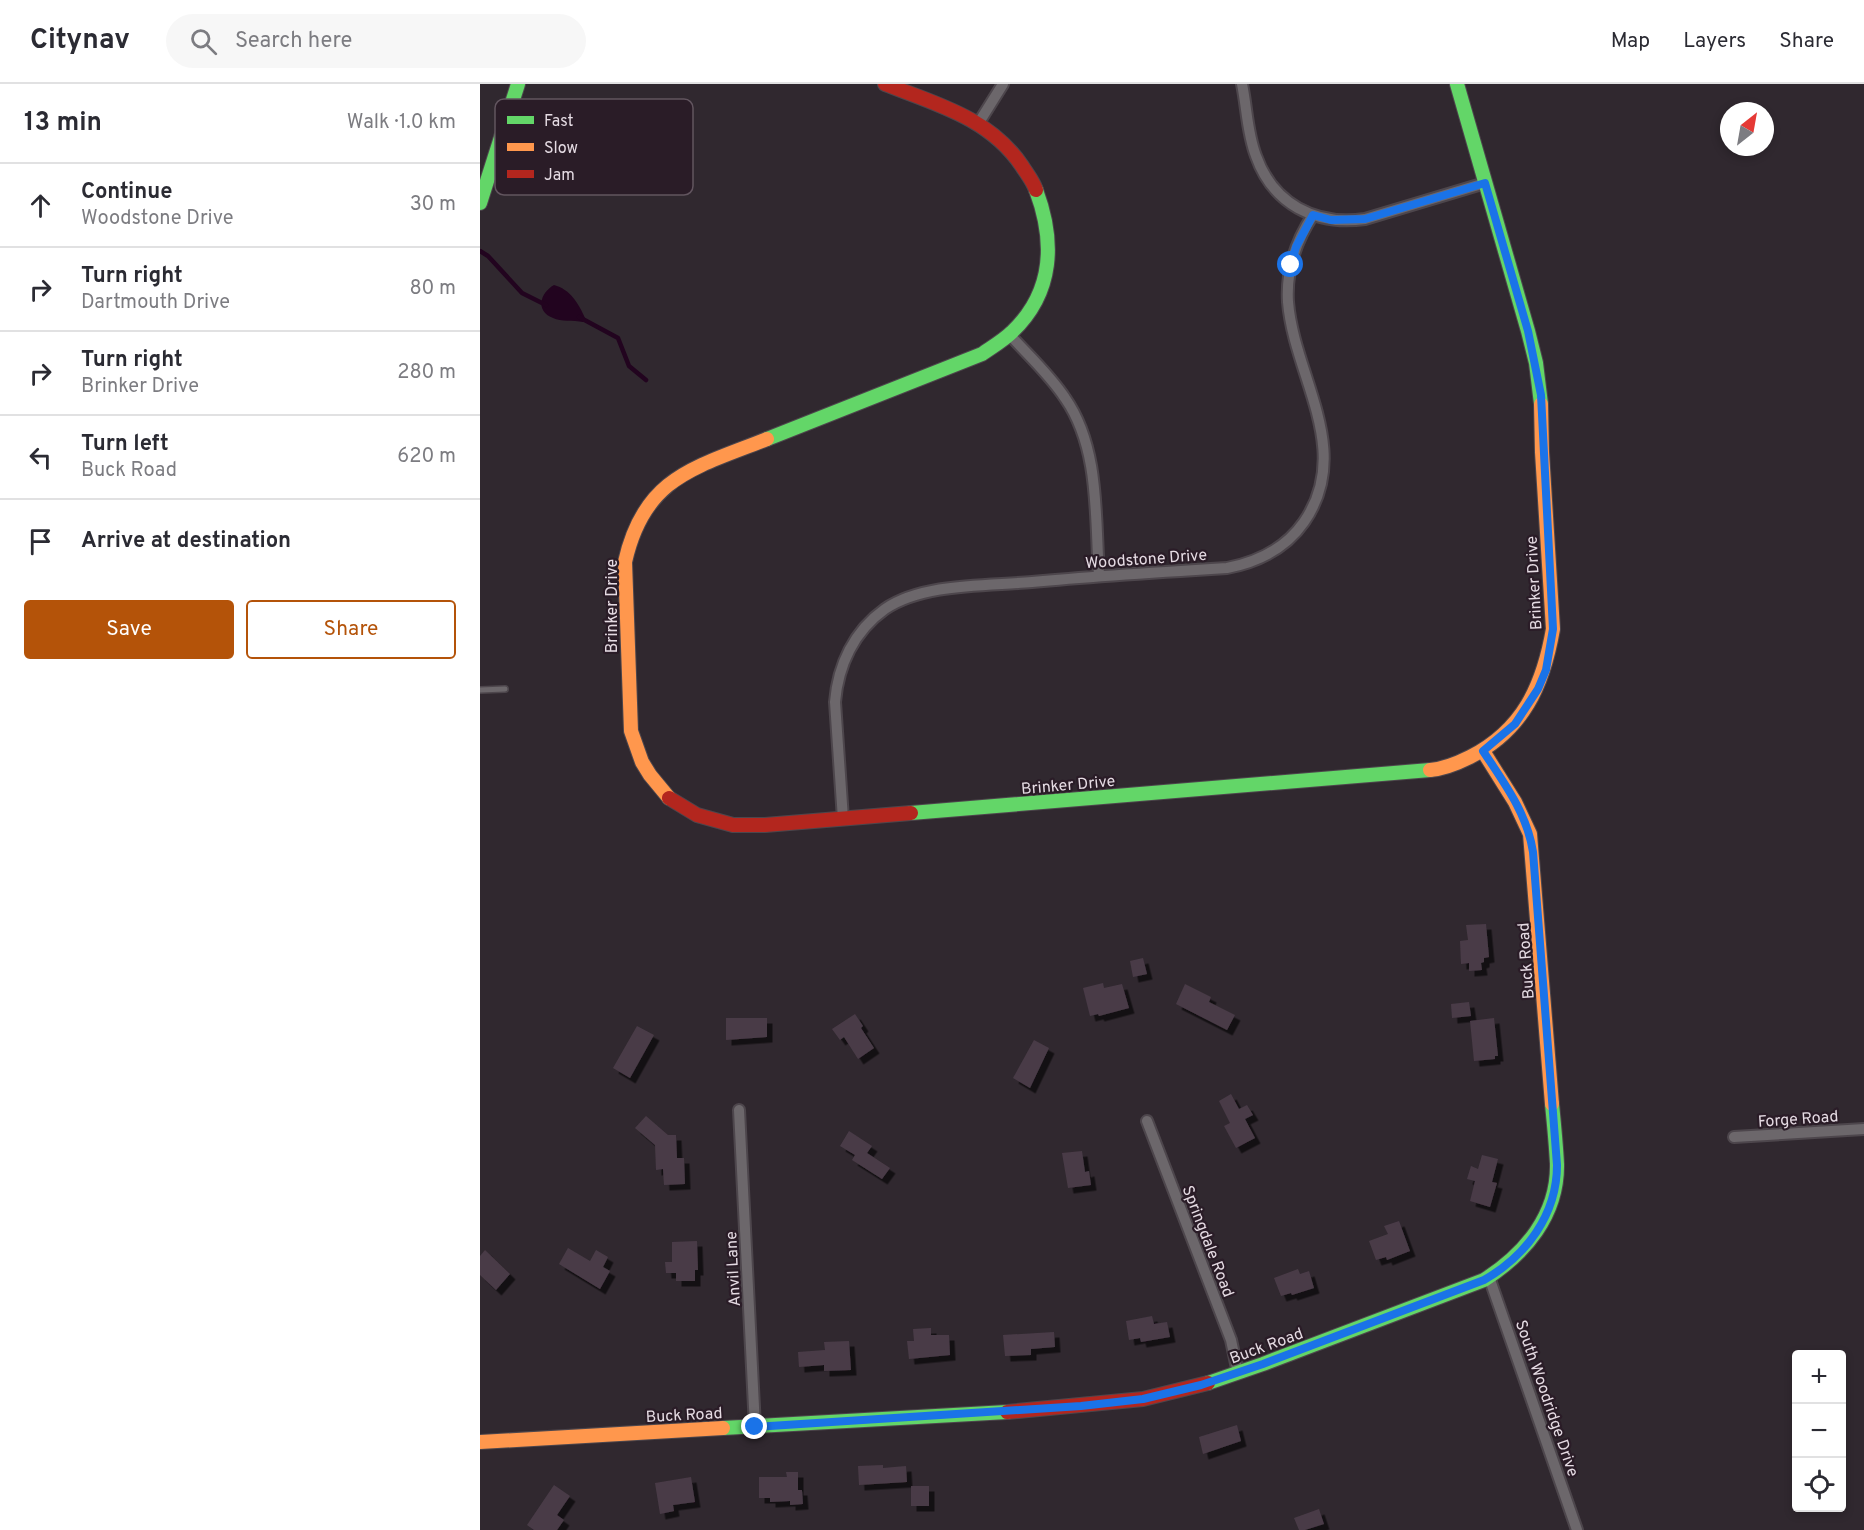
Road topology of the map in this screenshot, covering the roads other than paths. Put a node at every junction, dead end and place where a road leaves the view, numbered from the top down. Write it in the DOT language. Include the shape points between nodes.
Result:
graph roads {
  1 [pos="518,84"];
  2 [pos="885,84"];
  3 [pos="1003,84"];
  4 [pos="1242,84"];
  5 [pos="1456,84"];
  6 [pos="513,99"];
  7 [pos="978,124"];
  8 [pos="495,156"];
  9 [pos="1485,183"];
  10 [pos="480,203"];
  11 [pos="1313,215"];
  12 [pos="1010,335"];
  13 [pos="1099,576"];
  14 [pos="505,689"];
  15 [pos="480,690"];
  16 [pos="1483,751"];
  17 [pos="843,819"];
  18 [pos="739,1110"];
  19 [pos="1147,1121"];
  20 [pos="1864,1129"];
  21 [pos="1734,1137"];
  22 [pos="1489,1277"];
  23 [pos="1238,1373"];
  24 [pos="755,1427"];
  25 [pos="480,1442"];
  26 [pos="1577,1530"];
  1 -- 6 [label="street"];
  2 -- 7 [label="street, Brinker Drive"];
  3 -- 7 [label="street"];
  4 -- 11 [label="street" via="1249,131 1264,177 1281,197"];
  5 -- 9 [label="street, Brinker Drive"];
  7 -- 12 [label="street, Brinker Drive" via="1020,163 1040,201 1048,232 1049,264 1043,288 1022,324"];
  8 -- 10 [label="street"];
  9 -- 11 [label="street" via="1365,219 1331,220"];
  9 -- 16 [label="street, Brinker Drive" via="1528,331 1541,395 1553,629 1546,670 1533,699 1515,724"];
  11 -- 13 [label="street, Woodstone Drive" via="1296,247 1288,292 1291,319 1325,455 1323,478 1309,514 1278,548 1242,565"];
  12 -- 13 [label="street" via="1065,398 1085,437 1091,459"];
  12 -- 17 [label="street, Brinker Drive" via="982,354 681,474 646,505 629,539 625,562 631,731 645,769 659,788 690,813 728,825"];
  13 -- 17 [label="street, Woodstone Drive" via="925,593 892,605 867,624 845,657 836,687"];
  14 -- 15 [label="lane"];
  16 -- 17 [label="street, Brinker Drive" via="1434,770"];
  16 -- 22 [label="street, Buck Road" via="1520,810 1530,834 1557,1165 1551,1204 1536,1233 1517,1256"];
  18 -- 24 [label="street, Anvil Lane"];
  19 -- 23 [label="street, Springdale Road" via="1231,1340"];
  20 -- 21 [label="street, Forge Road"];
  22 -- 23 [label="street, Buck Road"];
  22 -- 26 [label="street, South Woodridge Drive"];
  23 -- 24 [label="street, Buck Road" via="1143,1399 1081,1406"];
  24 -- 25 [label="street, Buck Road"];
}
